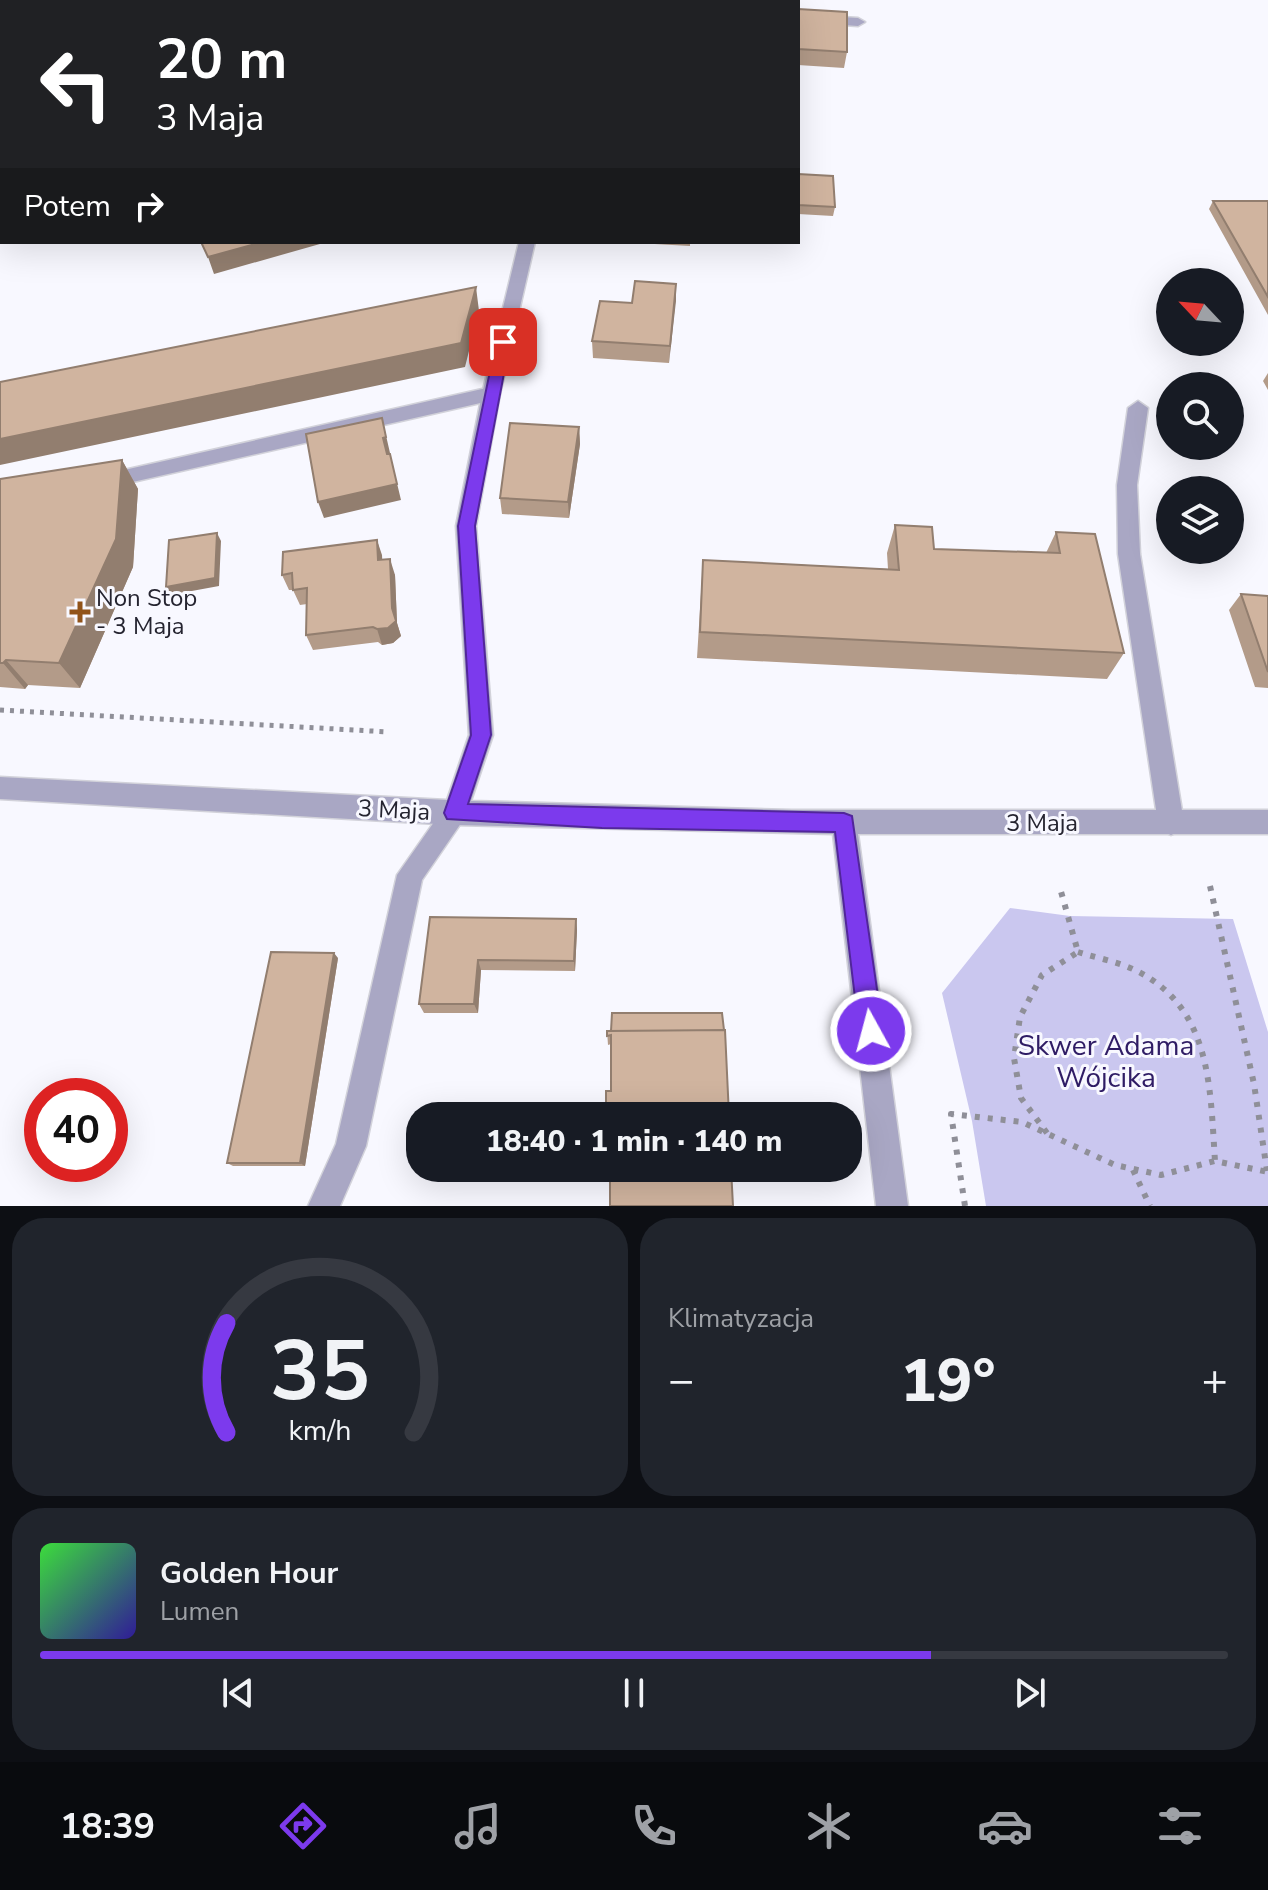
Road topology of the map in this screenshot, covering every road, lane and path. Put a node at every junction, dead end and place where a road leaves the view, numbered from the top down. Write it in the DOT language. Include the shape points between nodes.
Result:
graph roads {
  1 [pos="800,18"];
  2 [pos="858,22"];
  3 [pos="527,244"];
  4 [pos="491,394"];
  5 [pos="1138,408"];
  6 [pos="89,485"];
  7 [pos="0,710"];
  8 [pos="389,732"];
  9 [pos="0,788"];
  10 [pos="455,813"];
  11 [pos="844,822"];
  12 [pos="1268,822"];
  13 [pos="1171,823"];
  14 [pos="1210,886"];
  15 [pos="1060,888"];
  16 [pos="1078,952"];
  17 [pos="1047,1134"];
  18 [pos="1215,1161"];
  19 [pos="1133,1169"];
  20 [pos="1268,1172"];
  21 [pos="324,1206"];
  22 [pos="892,1206"];
  23 [pos="965,1206"];
  24 [pos="1150,1206"];
  1 -- 2 [label="street"];
  3 -- 4 [label="street"];
  4 -- 6 [label="street"];
  4 -- 10 [label="street" via="466,526 481,735"];
  5 -- 13 [label="street" via="1127,485 1129,554"];
  7 -- 8 [label="path"];
  9 -- 10 [label="street, 3 Maja"];
  10 -- 11 [label="street, 3 Maja"];
  10 -- 21 [label="street" via="410,875 351,1146"];
  11 -- 13 [label="street, 3 Maja"];
  11 -- 22 [label="street"];
  12 -- 13 [label="street, 3 Maja"];
  14 -- 20 [label="path"];
  15 -- 16 [label="path"];
  16 -- 17 [label="path" via="1042,975 1020,1017 1014,1058 1021,1098"];
  16 -- 18 [label="path" via="1137,970 1187,1009 1201,1041"];
  17 -- 19 [label="path"];
  17 -- 23 [label="path" via="1022,1122 951,1114"];
  18 -- 19 [label="path" via="1161,1175"];
  18 -- 20 [label="path"];
  19 -- 24 [label="path"];
}
